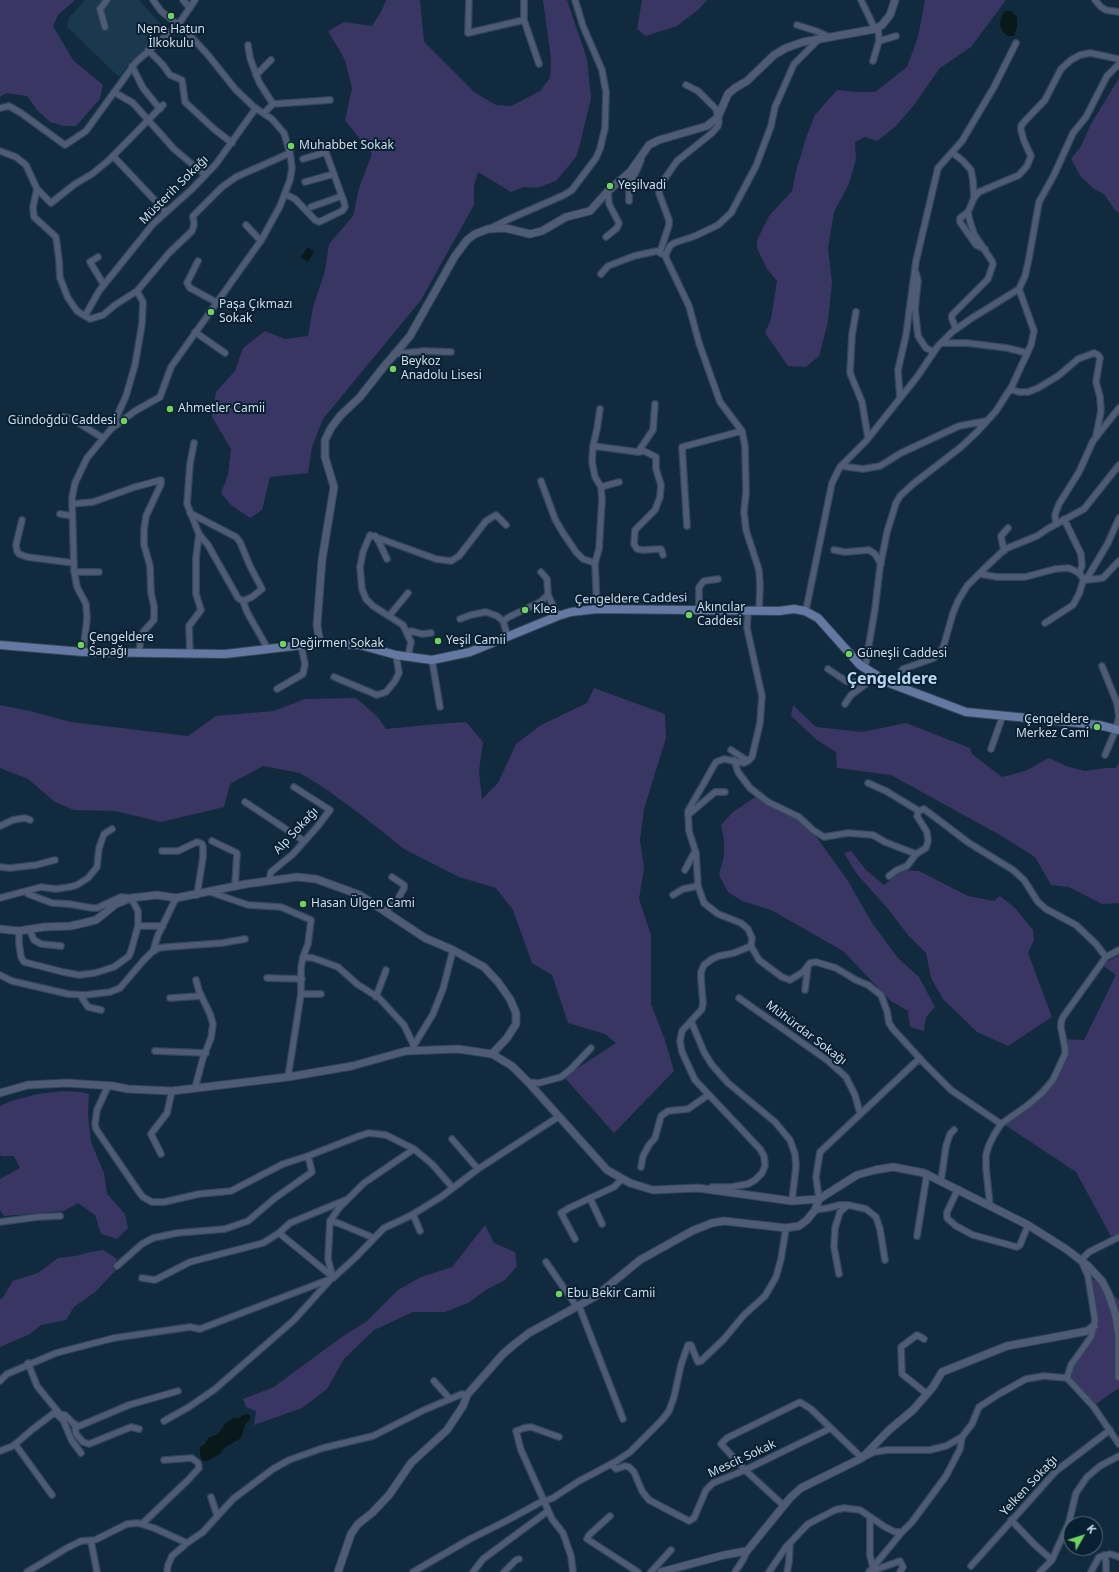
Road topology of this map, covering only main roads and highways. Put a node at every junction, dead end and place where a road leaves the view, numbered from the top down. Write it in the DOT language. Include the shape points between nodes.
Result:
graph roads {
  1 [pos="0,645"];
  2 [pos="1118,729"];
  1 -- 2 [label="main road, Çengeldere Caddesi" via="83,652 225,654 320,643 360,645 396,655 432,660 470,652 571,612 794,609 818,618 860,665 870,671 892,684 966,712"];
}
